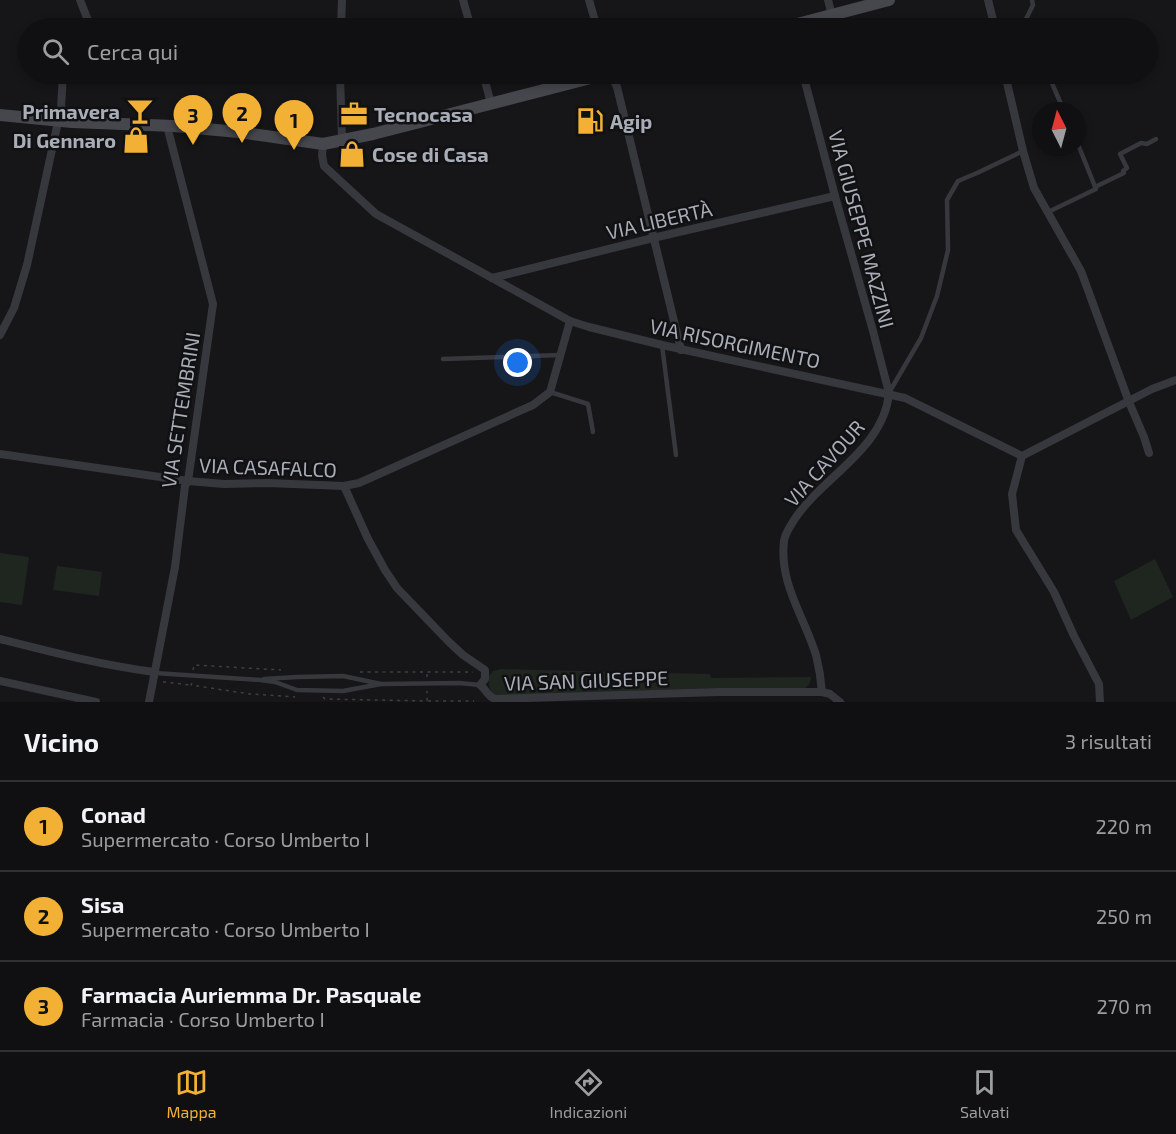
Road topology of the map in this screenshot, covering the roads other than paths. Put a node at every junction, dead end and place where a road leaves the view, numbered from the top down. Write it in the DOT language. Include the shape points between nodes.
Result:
graph roads {
  1 [pos="81,0"];
  2 [pos="342,0"];
  3 [pos="464,0"];
  4 [pos="589,0"];
  5 [pos="828,0"];
  6 [pos="890,0"];
  7 [pos="988,0"];
  8 [pos="1032,0"];
  9 [pos="832,15"];
  10 [pos="87,18"];
  11 [pos="341,18"];
  12 [pos="468,18"];
  13 [pos="594,18"];
  14 [pos="822,18"];
  15 [pos="992,18"];
  16 [pos="1026,18"];
  17 [pos="62,84"];
  18 [pos="340,84"];
  19 [pos="486,84"];
  20 [pos="566,84"];
  21 [pos="616,84"];
  22 [pos="806,84"];
  23 [pos="1007,84"];
  24 [pos="1052,84"];
  25 [pos="1060,102"];
  26 [pos="491,103"];
  27 [pos="0,116"];
  28 [pos="58,121"];
  29 [pos="168,126"];
  30 [pos="342,139"];
  31 [pos="1156,139"];
  32 [pos="323,144"];
  33 [pos="1023,151"];
  34 [pos="1082,156"];
  35 [pos="1095,188"];
  36 [pos="834,196"];
  37 [pos="1048,212"];
  38 [pos="653,238"];
  39 [pos="492,278"];
  40 [pos="570,321"];
  41 [pos="0,335"];
  42 [pos="662,345"];
  43 [pos="681,350"];
  44 [pos="560,355"];
  45 [pos="443,359"];
  46 [pos="1176,380"];
  47 [pos="550,392"];
  48 [pos="889,393"];
  49 [pos="1129,402"];
  50 [pos="593,432"];
  51 [pos="1149,453"];
  52 [pos="0,454"];
  53 [pos="676,454"];
  54 [pos="1022,456"];
  55 [pos="188,481"];
  56 [pos="344,486"];
  57 [pos="0,639"];
  58 [pos="154,672"];
  59 [pos="261,680"];
  60 [pos="0,681"];
  61 [pos="381,684"];
  62 [pos="480,685"];
  63 [pos="822,692"];
  64 [pos="96,702"];
  65 [pos="149,702"];
  66 [pos="840,702"];
  67 [pos="1100,702"];
  1 -- 10 [label="street"];
  2 -- 11 [label="street"];
  3 -- 12 [label="street"];
  4 -- 13 [label="street"];
  5 -- 9 [label="street"];
  6 -- 9 [label="street"];
  7 -- 15 [label="street"];
  8 -- 16 [label="lane"];
  9 -- 14 [label="street"];
  17 -- 28 [label="street"];
  18 -- 30 [label="street"];
  19 -- 26 [label="street"];
  20 -- 26 [label="street"];
  21 -- 38 [label="street"];
  22 -- 36 [label="street, VIA GIUSEPPE MAZZINI"];
  23 -- 33 [label="street"];
  24 -- 25 [label="lane"];
  26 -- 30 [label="street"];
  27 -- 28 [label="street"];
  28 -- 29 [label="street"];
  28 -- 41 [label="street" via="27,265 14,308"];
  29 -- 32 [label="street"];
  29 -- 55 [label="street, VIA SETTEMBRINI" via="213,304"];
  30 -- 32 [label="street"];
  31 -- 35 [label="lane" via="1120,154 1127,168 1124,173"];
  32 -- 39 [label="street, VIA RISORGIMENTO" via="324,166 376,214"];
  33 -- 37 [label="street" via="1034,188"];
  33 -- 48 [label="lane" via="958,181 947,200 948,250 937,296 921,338"];
  34 -- 35 [label="lane"];
  35 -- 37 [label="lane"];
  36 -- 38 [label="street, VIA LIBERTÀ"];
  36 -- 48 [label="street, VIA GIUSEPPE MAZZINI"];
  37 -- 49 [label="street" via="1081,271"];
  38 -- 39 [label="street, VIA LIBERTÀ"];
  38 -- 43 [label="street"];
  39 -- 40 [label="street, VIA RISORGIMENTO"];
  40 -- 42 [label="street, VIA RISORGIMENTO"];
  40 -- 44 [label="street"];
  42 -- 43 [label="street, VIA RISORGIMENTO"];
  42 -- 53 [label="lane"];
  43 -- 48 [label="street, VIA RISORGIMENTO"];
  44 -- 45 [label="lane"];
  44 -- 47 [label="street"];
  46 -- 49 [label="street"];
  47 -- 50 [label="lane" via="588,404"];
  47 -- 56 [label="street, VIA CASAFALCO" via="523,410 378,476"];
  48 -- 54 [label="street, VIA RISORGIMENTO"];
  48 -- 63 [label="street, VIA CAVOUR" via="880,422 862,449 801,510 784,540 789,590 816,655"];
  49 -- 51 [label="street"];
  49 -- 54 [label="street"];
  52 -- 55 [label="street, VIA CASAFALCO"];
  54 -- 67 [label="street" via="1012,494 1016,530 1054,592 1099,684"];
  55 -- 56 [label="street, VIA CASAFALCO"];
  55 -- 58 [label="street, VIA SETTEMBRINI"];
  56 -- 62 [label="street, VIA SAN GIUSEPPE" via="368,539 397,588 449,642 485,670"];
  57 -- 58 [label="street" via="80,660"];
  58 -- 59 [label="lane"];
  58 -- 65 [label="street, VIA SETTEMBRINI"];
  59 -- 61 [label="lane" via="343,676"];
  59 -- 61 [label="lane" via="297,690 344,691"];
  60 -- 64 [label="street"];
  61 -- 62 [label="lane"];
  62 -- 63 [label="street, VIA SAN GIUSEPPE" via="495,699"];
  63 -- 66 [label="street, VIA SAN GIUSEPPE"];
}
